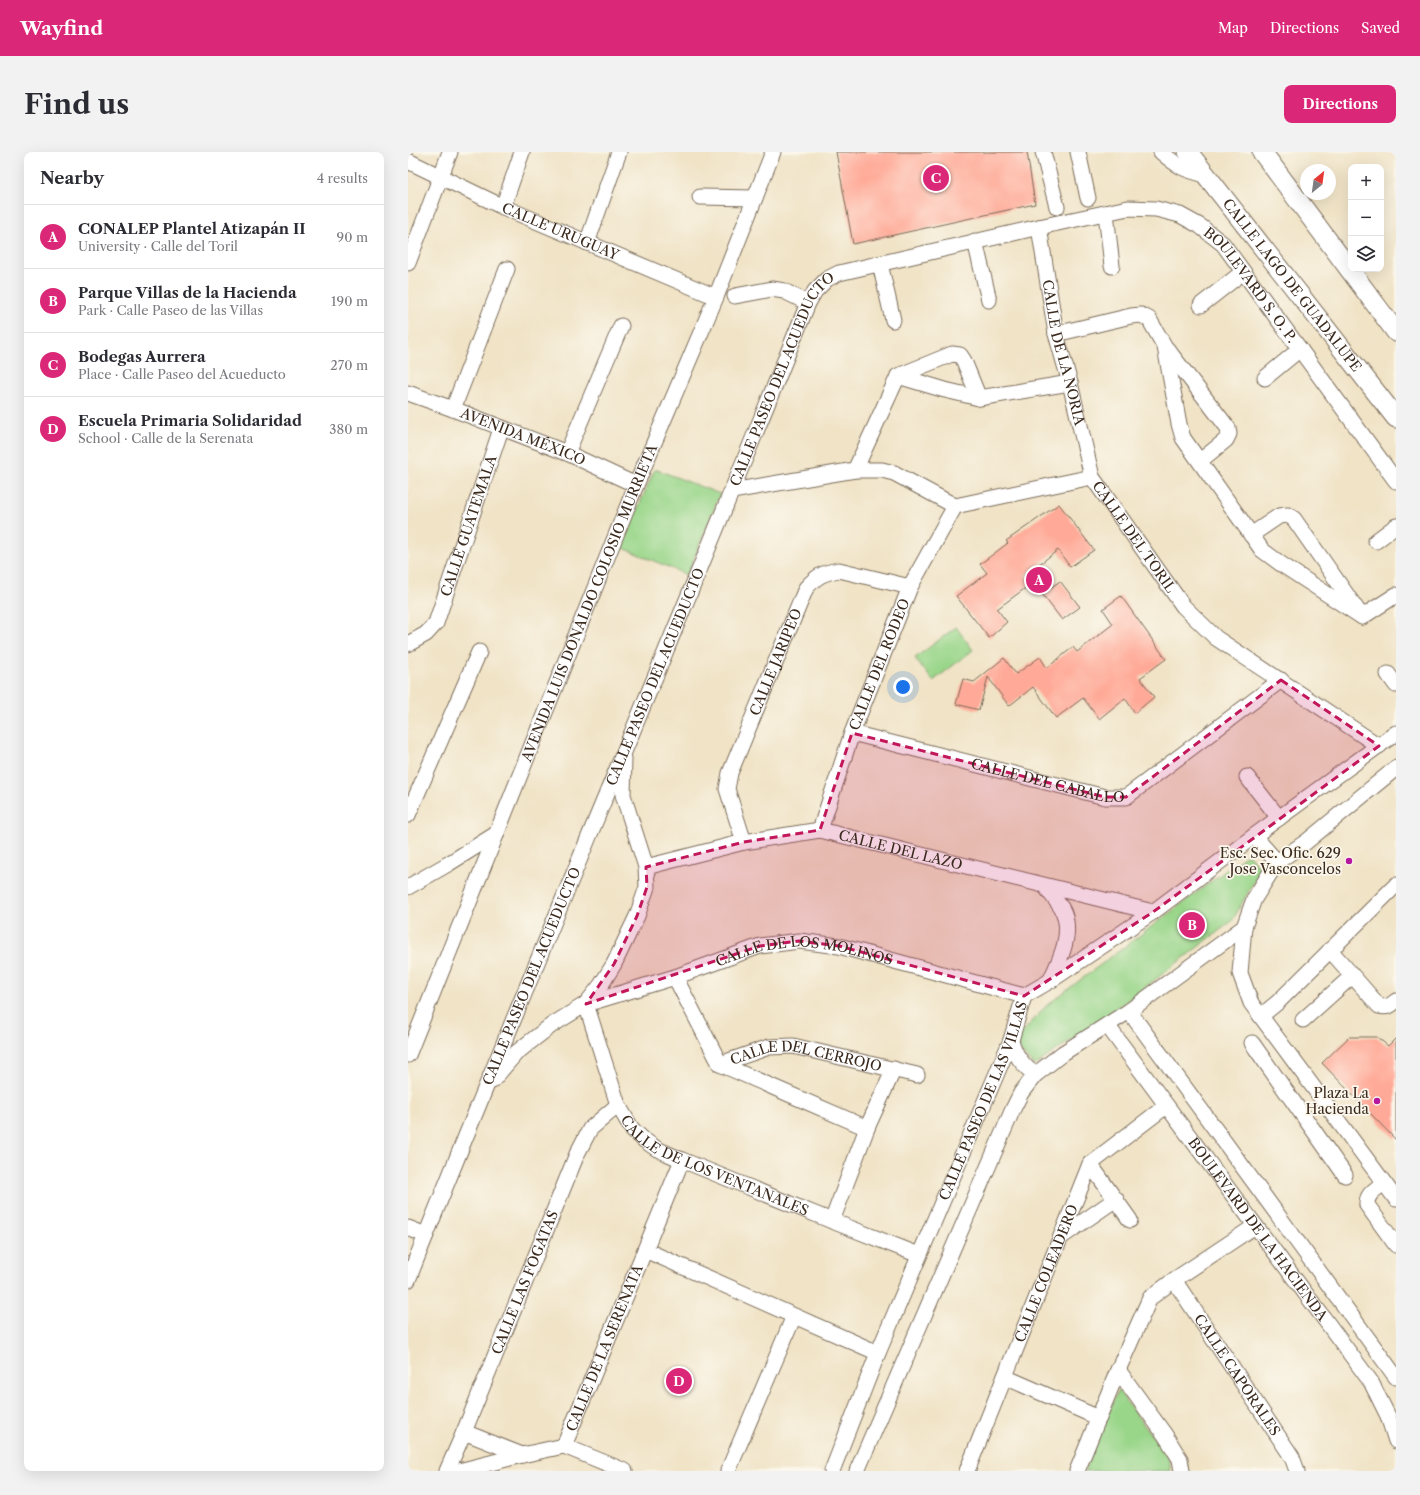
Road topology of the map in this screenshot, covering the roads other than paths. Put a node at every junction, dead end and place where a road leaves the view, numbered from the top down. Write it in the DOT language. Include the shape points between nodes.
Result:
graph roads {
  1 [pos="450,152"];
  2 [pos="522,152"];
  3 [pos="619,152"];
  4 [pos="773,152"];
  5 [pos="1043,152"];
  6 [pos="1078,152"];
  7 [pos="1161,152"];
  8 [pos="1188,152"];
  9 [pos="1262,152"];
  10 [pos="408,162"];
  11 [pos="1206,175"];
  12 [pos="440,177"];
  13 [pos="700,197"];
  14 [pos="754,198"];
  15 [pos="1088,198"];
  16 [pos="503,207"];
  17 [pos="1057,207"];
  18 [pos="1106,213"];
  19 [pos="1039,227"];
  20 [pos="975,241"];
  21 [pos="587,243"];
  22 [pos="408,263"];
  23 [pos="880,264"];
  24 [pos="1112,266"];
  25 [pos="507,269"];
  26 [pos="1243,272"];
  27 [pos="735,296"];
  28 [pos="716,297"];
  29 [pos="989,300"];
  30 [pos="808,303"];
  31 [pos="1201,305"];
  32 [pos="893,320"];
  33 [pos="621,326"];
  34 [pos="1396,332"];
  35 [pos="1056,334"];
  36 [pos="1165,347"];
  37 [pos="1300,349"];
  38 [pos="898,376"];
  39 [pos="1265,378"];
  40 [pos="1070,383"];
  41 [pos="408,393"];
  42 [pos="979,398"];
  43 [pos="453,409"];
  44 [pos="1396,418"];
  45 [pos="500,428"];
  46 [pos="567,454"];
  47 [pos="1200,461"];
  48 [pos="855,470"];
  49 [pos="1092,477"];
  50 [pos="1396,481"];
  51 [pos="636,485"];
  52 [pos="732,491"];
  53 [pos="955,506"];
  54 [pos="1396,526"];
  55 [pos="1251,535"];
  56 [pos="1376,541"];
  57 [pos="910,587"];
  58 [pos="1396,595"];
  59 [pos="1362,617"];
  60 [pos="408,644"];
  61 [pos="479,652"];
  62 [pos="1281,680"];
  63 [pos="852,733"];
  64 [pos="1396,733"];
  65 [pos="1379,746"];
  66 [pos="625,749"];
  67 [pos="1396,768"];
  68 [pos="1247,777"];
  69 [pos="408,815"];
  70 [pos="1279,818"];
  71 [pos="820,830"];
  72 [pos="496,834"];
  73 [pos="1254,836"];
  74 [pos="744,842"];
  75 [pos="1277,862"];
  76 [pos="646,867"];
  77 [pos="1396,885"];
  78 [pos="1045,886"];
  79 [pos="408,887"];
  80 [pos="1153,912"];
  81 [pos="1244,927"];
  82 [pos="1330,950"];
  83 [pos="1352,976"];
  84 [pos="674,977"];
  85 [pos="1050,981"];
  86 [pos="1024,996"];
  87 [pos="1396,1001"];
  88 [pos="586,1004"];
  89 [pos="1129,1011"];
  90 [pos="1261,1016"];
  91 [pos="1303,1020"];
  92 [pos="1107,1025"];
  93 [pos="1011,1040"];
  94 [pos="1252,1043"];
  95 [pos="408,1055"];
  96 [pos="503,1059"];
  97 [pos="720,1064"];
  98 [pos="894,1069"];
  99 [pos="1304,1074"];
  100 [pos="917,1075"];
  101 [pos="1035,1075"];
  102 [pos="1285,1089"];
  103 [pos="618,1105"];
  104 [pos="1166,1106"];
  105 [pos="867,1128"];
  106 [pos="682,1160"];
  107 [pos="1090,1164"];
  108 [pos="1345,1175"];
  109 [pos="1384,1183"];
  110 [pos="1116,1199"];
  111 [pos="1396,1199"];
  112 [pos="1130,1220"];
  113 [pos="832,1221"];
  114 [pos="408,1228"];
  115 [pos="1250,1229"];
  116 [pos="426,1235"];
  117 [pos="1061,1237"];
  118 [pos="1396,1244"];
  119 [pos="645,1250"];
  120 [pos="919,1255"];
  121 [pos="408,1280"];
  122 [pos="1174,1280"];
  123 [pos="794,1316"];
  124 [pos="878,1354"];
  125 [pos="1118,1370"];
  126 [pos="1005,1377"];
  127 [pos="1396,1377"];
  128 [pos="1392,1414"];
  129 [pos="1099,1418"];
  130 [pos="464,1432"];
  131 [pos="1396,1441"];
  132 [pos="564,1446"];
  133 [pos="522,1455"];
  134 [pos="447,1471"];
  135 [pos="460,1471"];
  136 [pos="625,1471"];
  137 [pos="728,1471"];
  138 [pos="832,1471"];
  139 [pos="857,1471"];
  140 [pos="967,1471"];
  141 [pos="1077,1471"];
  142 [pos="1182,1471"];
  143 [pos="1297,1471"];
  1 -- 12 [label="street"];
  2 -- 16 [label="street"];
  3 -- 21 [label="street"];
  4 -- 14 [label="street, AVENIDA LUIS DONALDO COLOSIO MURRIETA"];
  5 -- 17 [label="street"];
  6 -- 15 [label="street"];
  7 -- 11 [label="street" via="1178,166"];
  8 -- 11 [label="main road, CALLE LAGO DE GUADALUPE"];
  9 -- 34 [label="main road"];
  10 -- 12 [label="street, CALLE URUGUAY"];
  11 -- 44 [label="main road, CALLE LAGO DE GUADALUPE"];
  12 -- 16 [label="street, CALLE URUGUAY"];
  12 -- 22 [label="street"];
  13 -- 14 [label="street"];
  14 -- 28 [label="street, AVENIDA LUIS DONALDO COLOSIO MURRIETA"];
  16 -- 21 [label="street, CALLE URUGUAY"];
  18 -- 19 [label="street, BOULEVARD S. O. P."];
  18 -- 24 [label="street"];
  18 -- 26 [label="street, BOULEVARD S. O. P." via="1128,208 1156,209 1180,215 1200,226 1223,244"];
  19 -- 20 [label="street, CALLE PASEO DEL ACUEDUCTO"];
  19 -- 35 [label="street, CALLE DE LA NORIA"];
  20 -- 23 [label="street, CALLE PASEO DEL ACUEDUCTO"];
  20 -- 29 [label="street"];
  21 -- 28 [label="street, CALLE URUGUAY"];
  23 -- 30 [label="street, CALLE PASEO DEL ACUEDUCTO" via="838,273 815,291"];
  23 -- 32 [label="street"];
  25 -- 43 [label="street"];
  26 -- 31 [label="street"];
  26 -- 37 [label="street, BOULEVARD S. O. P."];
  27 -- 30 [label="street" via="772,288"];
  28 -- 51 [label="street, AVENIDA LUIS DONALDO COLOSIO MURRIETA"];
  30 -- 52 [label="street, CALLE PASEO DEL ACUEDUCTO"];
  33 -- 46 [label="street"];
  35 -- 36 [label="street" via="1141,314 1149,319"];
  35 -- 40 [label="street, CALLE DE LA NORIA"];
  36 -- 47 [label="street" via="1183,438"];
  36 -- 47 [label="street" via="1228,428 1226,440"];
  37 -- 39 [label="street"];
  37 -- 50 [label="street, BOULEVARD S. O. P."];
  38 -- 42 [label="street"];
  38 -- 42 [label="street" via="952,354 960,355"];
  38 -- 48 [label="street"];
  40 -- 42 [label="street"];
  40 -- 49 [label="street, CALLE DE LA NORIA"];
  41 -- 43 [label="street, AVENIDA MÉXICO"];
  43 -- 45 [label="street, AVENIDA MÉXICO"];
  45 -- 46 [label="street, AVENIDA MÉXICO"];
  45 -- 60 [label="street, CALLE GUATEMALA" via="436,623 426,634"];
  46 -- 51 [label="street, AVENIDA MÉXICO"];
  47 -- 55 [label="street"];
  48 -- 52 [label="street"];
  48 -- 53 [label="street" via="882,470 894,473"];
  49 -- 53 [label="street, CALLE DEL TORIL"];
  49 -- 62 [label="street, CALLE DEL TORIL" via="1183,606 1216,638"];
  51 -- 72 [label="street, AVENIDA LUIS DONALDO COLOSIO MURRIETA"];
  52 -- 66 [label="street, CALLE PASEO DEL ACUEDUCTO"];
  53 -- 57 [label="street, CALLE DEL RODEO"];
  54 -- 56 [label="street"];
  55 -- 59 [label="street" via="1262,550"];
  55 -- 59 [label="street" via="1279,516 1288,515 1294,519"];
  57 -- 63 [label="street, CALLE DEL RODEO"];
  57 -- 74 [label="street, CALLE JARIPEO" via="839,570 816,577 806,588 730,773 727,789"];
  58 -- 59 [label="street"];
  61 -- 69 [label="street"];
  62 -- 63 [label="street, CALLE DEL CABALLO" via="1126,797 1105,797"];
  62 -- 65 [label="street, CALLE DEL TORIL"];
  63 -- 71 [label="street, CALLE DEL RODEO"];
  64 -- 65 [label="street, CALLE PASEO DE LAS VILLAS"];
  65 -- 70 [label="street, CALLE PASEO DE LAS VILLAS"];
  66 -- 76 [label="street, CALLE DE LOS MOLINOS" via="623,795"];
  66 -- 96 [label="street, CALLE PASEO DEL ACUEDUCTO"];
  67 -- 75 [label="street" via="1306,842"];
  68 -- 70 [label="street"];
  70 -- 73 [label="street, CALLE PASEO DE LAS VILLAS"];
  71 -- 74 [label="street, CALLE DEL LAZO"];
  71 -- 78 [label="street, CALLE DEL LAZO"];
  72 -- 79 [label="street"];
  72 -- 95 [label="street, AVENIDA LUIS DONALDO COLOSIO MURRIETA"];
  73 -- 75 [label="street"];
  73 -- 80 [label="street, CALLE PASEO DE LAS VILLAS"];
  74 -- 76 [label="street, CALLE DEL LAZO"];
  75 -- 81 [label="street" via="1254,899"];
  76 -- 88 [label="street, CALLE DE LOS MOLINOS" via="647,887 637,916 602,985"];
  77 -- 82 [label="street"];
  78 -- 80 [label="street, CALLE DEL LAZO"];
  78 -- 85 [label="street" via="1062,910 1067,929 1062,955"];
  80 -- 85 [label="street, CALLE PASEO DE LAS VILLAS"];
  81 -- 89 [label="street, CALLE PASEO DE LAS VILLAS"];
  81 -- 90 [label="street" via="1240,973 1251,1003"];
  82 -- 83 [label="street"];
  82 -- 90 [label="street"];
  83 -- 87 [label="street" via="1379,1006 1390,1006"];
  83 -- 91 [label="street"];
  84 -- 86 [label="street, CALLE DE LOS MOLINOS" via="760,946 799,941 839,946"];
  84 -- 88 [label="street, CALLE DE LOS MOLINOS"];
  84 -- 97 [label="street, CALLE DEL CERROJO"];
  85 -- 86 [label="street, CALLE PASEO DE LAS VILLAS"];
  86 -- 93 [label="street, CALLE PASEO DE LAS VILLAS"];
  88 -- 96 [label="street, CALLE DE LOS MOLINOS" via="552,1025 516,1054"];
  88 -- 103 [label="street, CALLE DE LOS VENTANALES"];
  89 -- 92 [label="street, CALLE PASEO DE LAS VILLAS"];
  89 -- 127 [label="street, BOULEVARD DE LA HACIENDA"];
  90 -- 99 [label="street"];
  92 -- 101 [label="street, CALLE PASEO DE LAS VILLAS"];
  92 -- 104 [label="street, BOULEVARD DE LA HACIENDA"];
  93 -- 101 [label="street" via="1019,1060"];
  93 -- 120 [label="street, CALLE PASEO DE LAS VILLAS"];
  94 -- 102 [label="street"];
  96 -- 116 [label="street, CALLE PASEO DEL ACUEDUCTO" via="483,1091"];
  97 -- 98 [label="street, CALLE DEL CERROJO" via="769,1046 793,1046"];
  97 -- 105 [label="street, CALLE DEL CERROJO"];
  98 -- 100 [label="street, CALLE DEL CERROJO"];
  98 -- 105 [label="street, CALLE DEL CERROJO"];
  99 -- 102 [label="street"];
  99 -- 109 [label="street"];
  101 -- 139 [label="street, CALLE PASEO DE LAS VILLAS" via="1013,1108"];
  102 -- 108 [label="street"];
  103 -- 106 [label="street, CALLE DE LOS VENTANALES" via="632,1129 644,1140"];
  103 -- 130 [label="street, CALLE LAS FOGATAS" via="590,1129 577,1154"];
  104 -- 107 [label="street"];
  104 -- 115 [label="street, BOULEVARD DE LA HACIENDA"];
  105 -- 113 [label="street, CALLE DEL CERROJO"];
  106 -- 113 [label="street, CALLE DE LOS VENTANALES"];
  106 -- 119 [label="street, CALLE DE LA SERENATA"];
  107 -- 110 [label="street"];
  107 -- 117 [label="street, CALLE COLEADERO"];
  109 -- 111 [label="street"];
  109 -- 118 [label="street" via="1369,1195 1366,1199 1367,1205"];
  110 -- 112 [label="street"];
  110 -- 117 [label="street"];
  113 -- 120 [label="street, CALLE DE LOS VENTANALES"];
  114 -- 116 [label="street"];
  115 -- 122 [label="street"];
  115 -- 128 [label="street, BOULEVARD DE LA HACIENDA" via="1371,1382"];
  116 -- 121 [label="street, CALLE PASEO DEL ACUEDUCTO"];
  117 -- 126 [label="street, CALLE COLEADERO"];
  119 -- 123 [label="street, CALLE DE LA SERENATA"];
  119 -- 132 [label="street, CALLE DE LA SERENATA"];
  120 -- 124 [label="street, CALLE PASEO DE LAS VILLAS"];
  122 -- 125 [label="street" via="1150,1298"];
  122 -- 143 [label="street, CALLE CAPORALES" via="1292,1457"];
  123 -- 124 [label="street, CALLE DE LA SERENATA"];
  123 -- 137 [label="street"];
  124 -- 138 [label="street, CALLE PASEO DE LAS VILLAS"];
  125 -- 129 [label="street"];
  125 -- 142 [label="street" via="1165,1435 1180,1459"];
  126 -- 129 [label="street"];
  126 -- 140 [label="street, CALLE COLEADERO"];
  128 -- 131 [label="street, BOULEVARD DE LA HACIENDA"];
  129 -- 141 [label="street"];
  130 -- 133 [label="street"];
  130 -- 134 [label="street, CALLE LAS FOGATAS"];
  132 -- 133 [label="street"];
  132 -- 136 [label="street"];
  133 -- 135 [label="street"];
}
